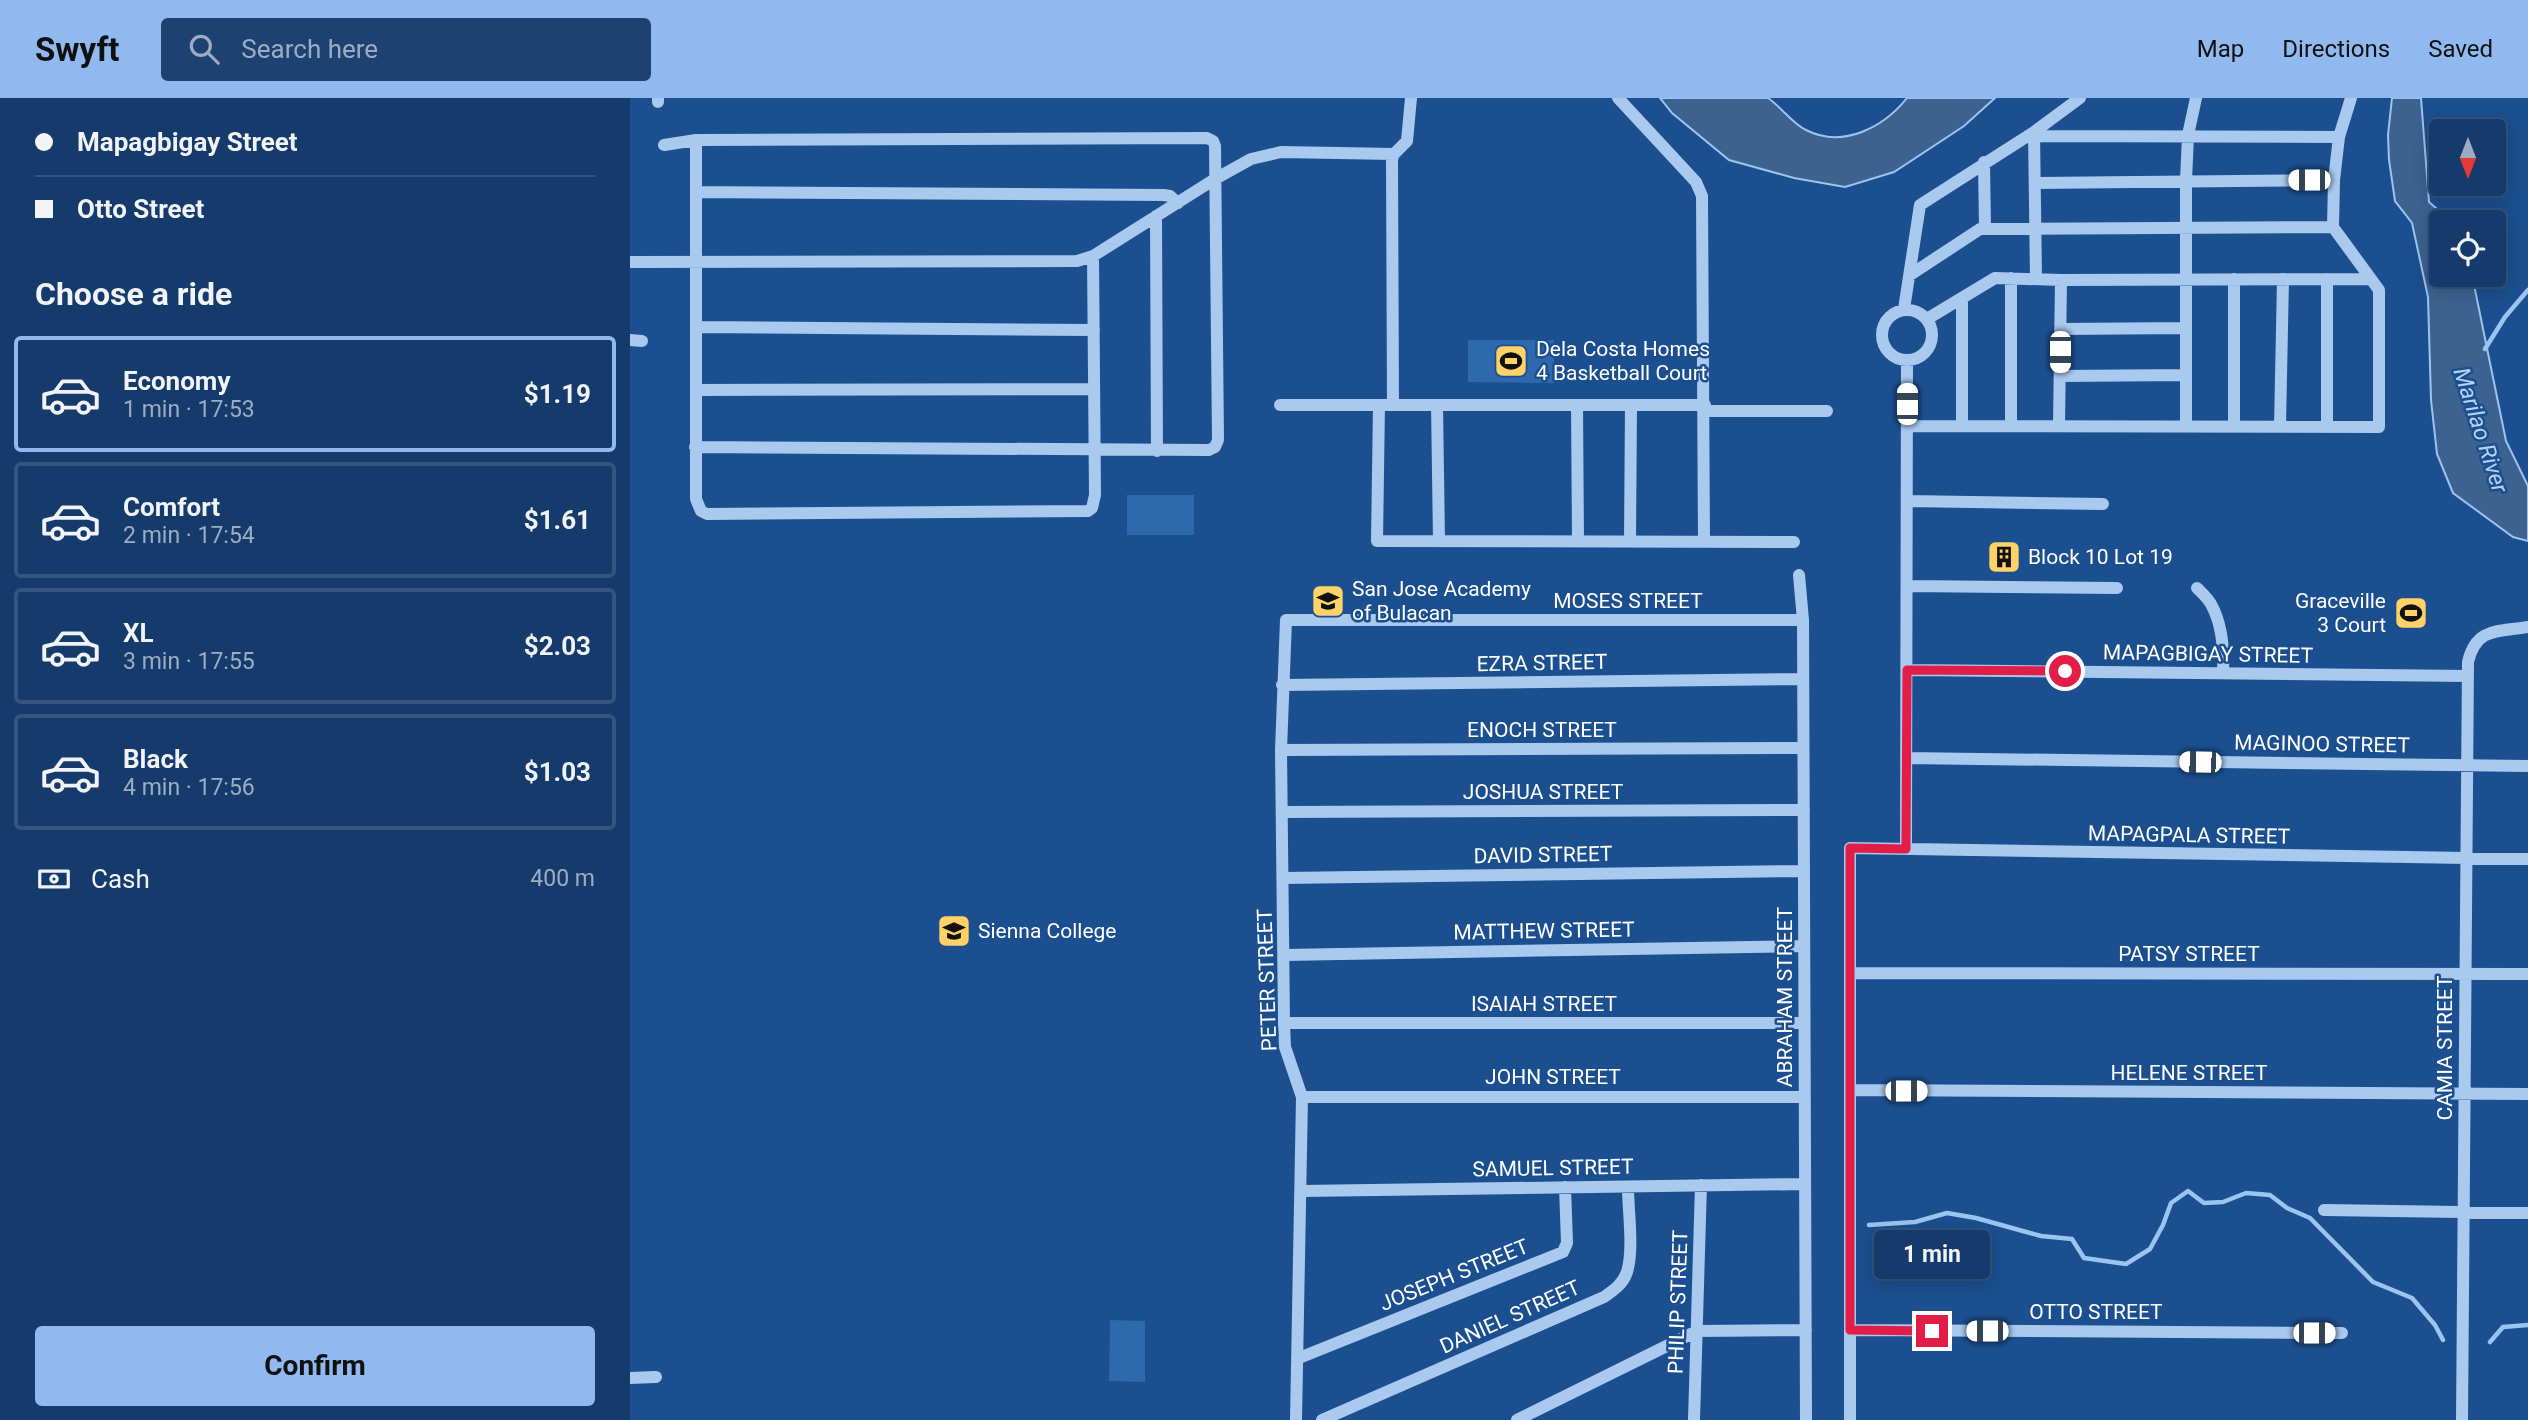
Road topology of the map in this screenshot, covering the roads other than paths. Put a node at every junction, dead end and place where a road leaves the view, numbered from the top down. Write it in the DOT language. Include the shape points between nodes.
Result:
graph roads {
  1 [pos="1411,98"];
  2 [pos="1618,98"];
  3 [pos="2080,98"];
  4 [pos="2196,98"];
  5 [pos="2351,98"];
  6 [pos="2034,134"];
  7 [pos="2188,135"];
  8 [pos="2339,137"];
  9 [pos="696,140"];
  10 [pos="664,145"];
  11 [pos="1394,154"];
  12 [pos="1984,162"];
  13 [pos="1215,179"];
  14 [pos="2334,180"];
  15 [pos="2186,181"];
  16 [pos="2035,183"];
  17 [pos="696,192"];
  18 [pos="1178,203"];
  19 [pos="1156,216"];
  20 [pos="2333,227"];
  21 [pos="2186,228"];
  22 [pos="1985,229"];
  23 [pos="2036,229"];
  24 [pos="1093,256"];
  25 [pos="697,261"];
  26 [pos="630,262"];
  27 [pos="1910,275"];
  28 [pos="2011,278"];
  29 [pos="2036,279"];
  30 [pos="2234,279"];
  31 [pos="2283,279"];
  32 [pos="2327,279"];
  33 [pos="2371,279"];
  34 [pos="2061,280"];
  35 [pos="2186,280"];
  36 [pos="1962,299"];
  37 [pos="1904,309"];
  38 [pos="1927,319"];
  39 [pos="697,327"];
  40 [pos="2186,328"];
  41 [pos="2060,329"];
  42 [pos="1094,330"];
  43 [pos="1908,360"];
  44 [pos="2186,375"];
  45 [pos="2060,376"];
  46 [pos="1094,389"];
  47 [pos="696,390"];
  48 [pos="1280,405"];
  49 [pos="1379,405"];
  50 [pos="1393,405"];
  51 [pos="1437,405"];
  52 [pos="1577,405"];
  53 [pos="1631,405"];
  54 [pos="1705,408"];
  55 [pos="1827,411"];
  56 [pos="2059,425"];
  57 [pos="2186,425"];
  58 [pos="1907,426"];
  59 [pos="1962,426"];
  60 [pos="2011,426"];
  61 [pos="2234,426"];
  62 [pos="2280,426"];
  63 [pos="2327,427"];
  64 [pos="695,447"];
  65 [pos="1094,451"];
  66 [pos="1157,451"];
  67 [pos="1907,501"];
  68 [pos="2104,504"];
  69 [pos="1439,541"];
  70 [pos="1578,541"];
  71 [pos="1630,542"];
  72 [pos="1704,542"];
  73 [pos="1794,542"];
  74 [pos="1799,575"];
  75 [pos="1907,586"];
  76 [pos="2117,588"];
  77 [pos="2197,588"];
  78 [pos="1286,620"];
  79 [pos="1803,620"];
  80 [pos="2528,627"];
  81 [pos="1907,670"];
  82 [pos="2223,673"];
  83 [pos="2468,676"];
  84 [pos="1803,679"];
  85 [pos="1282,685"];
  86 [pos="1803,748"];
  87 [pos="1280,750"];
  88 [pos="1906,758"];
  89 [pos="2467,765"];
  90 [pos="2528,766"];
  91 [pos="1804,810"];
  92 [pos="1282,812"];
  93 [pos="1906,849"];
  94 [pos="2466,858"];
  95 [pos="2528,859"];
  96 [pos="1804,871"];
  97 [pos="1283,878"];
  98 [pos="1804,946"];
  99 [pos="1284,955"];
  100 [pos="1850,973"];
  101 [pos="2465,974"];
  102 [pos="2528,974"];
  103 [pos="1284,1023"];
  104 [pos="1804,1023"];
  105 [pos="1850,1090"];
  106 [pos="2464,1093"];
  107 [pos="2528,1094"];
  108 [pos="1302,1097"];
  109 [pos="1805,1097"];
  110 [pos="1805,1184"];
  111 [pos="1701,1185"];
  112 [pos="1628,1186"];
  113 [pos="1564,1187"];
  114 [pos="1301,1191"];
  115 [pos="2324,1210"];
  116 [pos="2463,1212"];
  117 [pos="2528,1213"];
  118 [pos="1806,1330"];
  119 [pos="1850,1330"];
  120 [pos="1697,1331"];
  121 [pos="2342,1333"];
  122 [pos="1299,1358"];
  123 [pos="656,1377"];
  124 [pos="630,1378"];
  125 [pos="1296,1420"];
  126 [pos="1322,1420"];
  127 [pos="1517,1420"];
  128 [pos="1694,1420"];
  129 [pos="1806,1420"];
  130 [pos="1850,1420"];
  131 [pos="2462,1420"];
  1 -- 11 [label="street" via="1408,141"];
  2 -- 54 [label="street" via="1700,189"];
  3 -- 6 [label="street"];
  4 -- 7 [label="street"];
  5 -- 8 [label="street"];
  6 -- 7 [label="street"];
  6 -- 12 [label="street"];
  6 -- 16 [label="street"];
  7 -- 8 [label="street"];
  7 -- 15 [label="street"];
  8 -- 14 [label="street"];
  9 -- 10 [label="street"];
  9 -- 13 [label="street" via="1207,138 1215,146"];
  9 -- 17 [label="street"];
  11 -- 13 [label="street" via="1281,152 1251,159"];
  11 -- 50 [label="street"];
  12 -- 22 [label="street"];
  12 -- 27 [label="street" via="1920,205"];
  13 -- 18 [label="street"];
  13 -- 66 [label="street" via="1218,440 1209,450"];
  14 -- 15 [label="street"];
  14 -- 20 [label="street"];
  15 -- 16 [label="street"];
  15 -- 21 [label="street"];
  16 -- 23 [label="street"];
  17 -- 18 [label="street" via="1164,195"];
  17 -- 25 [label="street"];
  18 -- 19 [label="street"];
  19 -- 24 [label="street"];
  19 -- 66 [label="street"];
  20 -- 21 [label="street"];
  20 -- 33 [label="street"];
  21 -- 23 [label="street"];
  21 -- 35 [label="street"];
  22 -- 23 [label="street"];
  22 -- 27 [label="street"];
  23 -- 29 [label="street"];
  24 -- 25 [label="street" via="1077,261"];
  24 -- 42 [label="street"];
  25 -- 26 [label="street"];
  25 -- 39 [label="street"];
  27 -- 37 [label="street"];
  28 -- 29 [label="street"];
  28 -- 36 [label="street" via="1995,278"];
  28 -- 60 [label="street"];
  29 -- 34 [label="street"];
  30 -- 31 [label="street"];
  30 -- 35 [label="street"];
  30 -- 61 [label="street"];
  31 -- 32 [label="street"];
  31 -- 62 [label="street"];
  32 -- 33 [label="street"];
  32 -- 63 [label="street"];
  33 -- 63 [label="street" via="2379,290 2379,427"];
  34 -- 35 [label="street"];
  34 -- 41 [label="street"];
  35 -- 40 [label="street"];
  36 -- 38 [label="street"];
  36 -- 59 [label="street"];
  37 -- 38 [label="street"];
  37 -- 43 [label="street" via="1890,316 1882,336 1893,355"];
  38 -- 43 [label="street" via="1932,332 1930,346 1921,356"];
  39 -- 42 [label="street"];
  39 -- 47 [label="street"];
  40 -- 41 [label="street"];
  40 -- 44 [label="street"];
  41 -- 45 [label="street"];
  42 -- 46 [label="street"];
  43 -- 58 [label="street"];
  44 -- 45 [label="street"];
  44 -- 57 [label="street"];
  45 -- 56 [label="street"];
  46 -- 47 [label="street"];
  46 -- 65 [label="street"];
  47 -- 64 [label="street"];
  48 -- 49 [label="street"];
  49 -- 50 [label="street"];
  49 -- 69 [label="street" via="1377,541"];
  50 -- 51 [label="street"];
  51 -- 52 [label="street"];
  51 -- 69 [label="street"];
  52 -- 53 [label="street"];
  52 -- 70 [label="street"];
  53 -- 54 [label="street"];
  53 -- 71 [label="street"];
  54 -- 55 [label="street"];
  54 -- 72 [label="street"];
  56 -- 57 [label="street"];
  56 -- 60 [label="street"];
  57 -- 61 [label="street"];
  58 -- 59 [label="street"];
  58 -- 67 [label="street"];
  59 -- 60 [label="street"];
  61 -- 62 [label="street"];
  62 -- 63 [label="street"];
  64 -- 65 [label="street"];
  64 -- 65 [label="street" via="698,506 714,515 1088,511 1095,502"];
  65 -- 66 [label="street"];
  67 -- 68 [label="street"];
  67 -- 75 [label="street"];
  69 -- 70 [label="street"];
  70 -- 71 [label="street"];
  71 -- 72 [label="street"];
  72 -- 73 [label="street"];
  74 -- 79 [label="street, ABRAHAM STREET"];
  75 -- 76 [label="street"];
  75 -- 81 [label="street"];
  77 -- 82 [label="street" via="2212,606 2221,636"];
  78 -- 79 [label="street, MOSES STREET"];
  78 -- 85 [label="street, PETER STREET"];
  79 -- 84 [label="street, ABRAHAM STREET"];
  80 -- 83 [label="street, CAMIA STREET" via="2477,640 2470,650"];
  81 -- 82 [label="street, MAPAGBIGAY STREET"];
  81 -- 88 [label="street"];
  82 -- 83 [label="street, MAPAGBIGAY STREET"];
  83 -- 89 [label="street, CAMIA STREET"];
  84 -- 85 [label="street, EZRA STREET"];
  84 -- 86 [label="street, ABRAHAM STREET"];
  85 -- 87 [label="street, PETER STREET"];
  86 -- 87 [label="street, ENOCH STREET"];
  86 -- 91 [label="street, ABRAHAM STREET"];
  87 -- 92 [label="street, PETER STREET"];
  88 -- 89 [label="street, MAGINOO STREET"];
  88 -- 93 [label="street"];
  89 -- 90 [label="street, MAGINOO STREET"];
  89 -- 94 [label="street, CAMIA STREET"];
  91 -- 92 [label="street, JOSHUA STREET"];
  91 -- 96 [label="street, ABRAHAM STREET"];
  92 -- 97 [label="street, PETER STREET"];
  93 -- 94 [label="street, MAPAGPALA STREET"];
  93 -- 100 [label="street, MAPAGPALA STREET" via="1850,848"];
  94 -- 95 [label="street, MAPAGPALA STREET"];
  94 -- 101 [label="street, CAMIA STREET"];
  96 -- 97 [label="street, DAVID STREET"];
  96 -- 98 [label="street, ABRAHAM STREET"];
  97 -- 99 [label="street, PETER STREET"];
  98 -- 99 [label="street, MATTHEW STREET"];
  98 -- 104 [label="street, ABRAHAM STREET"];
  99 -- 103 [label="street, PETER STREET"];
  100 -- 101 [label="street, PATSY STREET"];
  100 -- 105 [label="street"];
  101 -- 102 [label="street, PATSY STREET"];
  101 -- 106 [label="street, CAMIA STREET"];
  103 -- 104 [label="street, ISAIAH STREET"];
  103 -- 108 [label="street, PETER STREET" via="1285,1047"];
  104 -- 109 [label="street, ABRAHAM STREET"];
  105 -- 106 [label="street, HELENE STREET"];
  105 -- 119 [label="street"];
  106 -- 107 [label="street, HELENE STREET"];
  106 -- 116 [label="street, CAMIA STREET"];
  108 -- 109 [label="street, JOHN STREET"];
  108 -- 114 [label="street, PETER STREET"];
  109 -- 110 [label="street, ABRAHAM STREET"];
  110 -- 111 [label="street, SAMUEL STREET"];
  110 -- 118 [label="street, ABRAHAM STREET"];
  111 -- 112 [label="street, SAMUEL STREET"];
  111 -- 120 [label="street, PHILIP STREET"];
  112 -- 113 [label="street, SAMUEL STREET"];
  112 -- 126 [label="street, DANIEL STREET" via="1629,1258 1618,1287"];
  113 -- 114 [label="street, SAMUEL STREET"];
  113 -- 122 [label="street, JOSEPH STREET" via="1567,1243 1563,1252"];
  114 -- 122 [label="street, PETER STREET"];
  115 -- 116 [label="street"];
  116 -- 117 [label="street"];
  116 -- 131 [label="street, CAMIA STREET"];
  118 -- 120 [label="street"];
  118 -- 129 [label="street, ABRAHAM STREET"];
  119 -- 121 [label="street, OTTO STREET"];
  119 -- 130 [label="street"];
  120 -- 127 [label="street"];
  120 -- 128 [label="street, PHILIP STREET"];
  122 -- 125 [label="street, PETER STREET"];
  123 -- 124 [label="street"];
}
